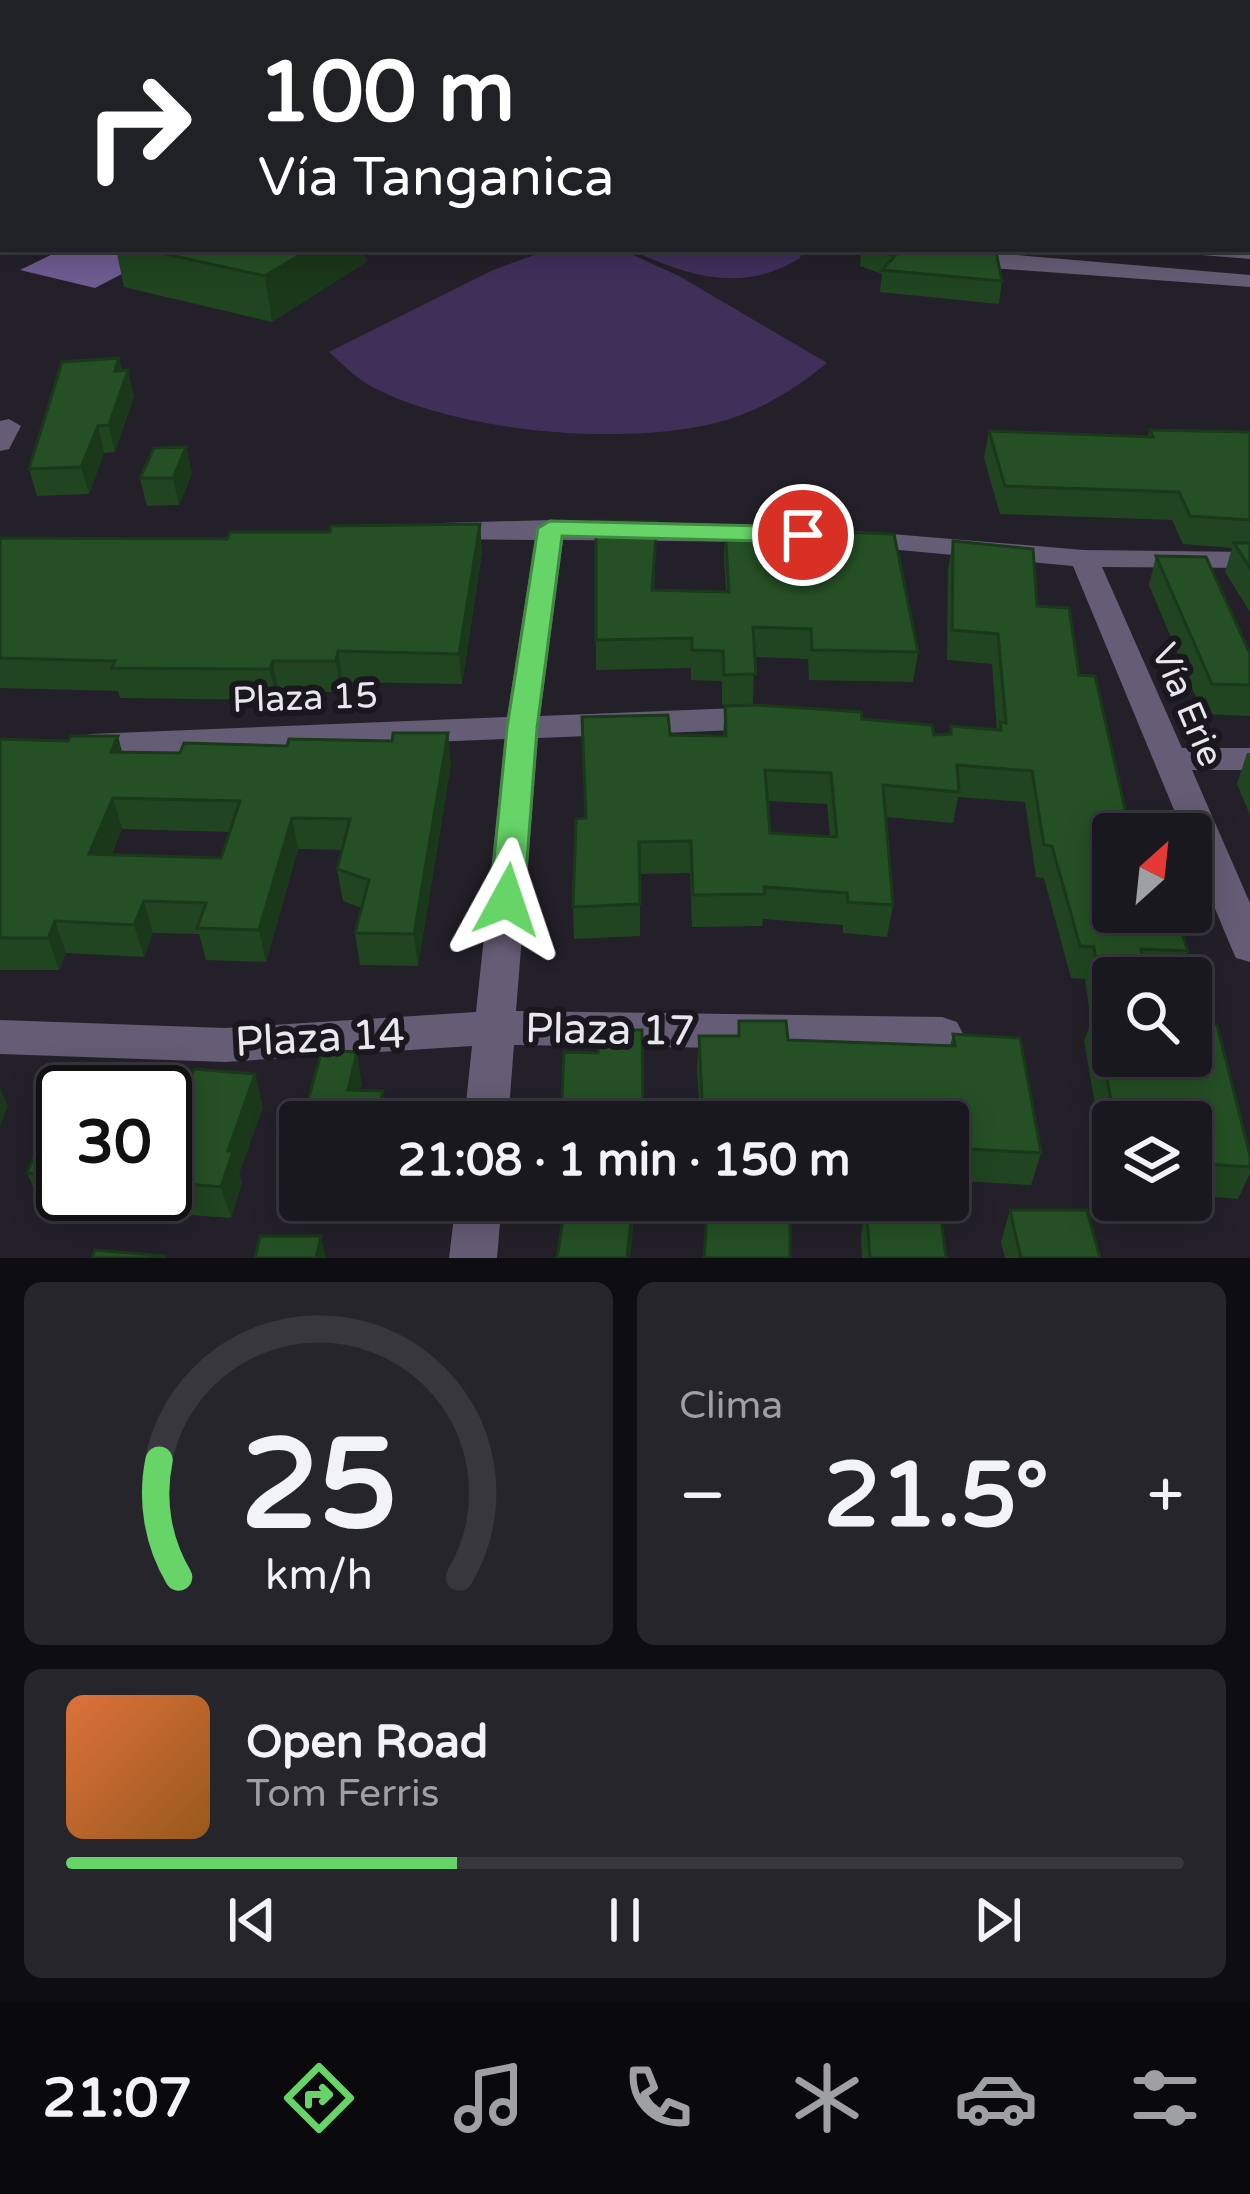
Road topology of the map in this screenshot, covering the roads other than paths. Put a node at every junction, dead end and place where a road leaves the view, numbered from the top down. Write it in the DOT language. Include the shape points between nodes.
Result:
graph roads {
  1 [pos="962,252"];
  2 [pos="1250,281"];
  3 [pos="550,528"];
  4 [pos="413,532"];
  5 [pos="1084,558"];
  6 [pos="1250,560"];
  7 [pos="806,718"];
  8 [pos="522,728"];
  9 [pos="91,745"];
  10 [pos="1167,759"];
  11 [pos="1250,759"];
  12 [pos="1250,947"];
  13 [pos="495,1028"];
  14 [pos="941,1034"];
  15 [pos="0,1037"];
  16 [pos="488,1101"];
  17 [pos="477,1221"];
  18 [pos="473,1258"];
  1 -- 2 [label="street" via="979,261"];
  3 -- 4 [label="street"];
  3 -- 5 [label="street" via="814,536"];
  3 -- 8 [label="street"];
  5 -- 6 [label="street"];
  5 -- 10 [label="street, Vía Erie"];
  7 -- 8 [label="street, Plaza 15"];
  8 -- 9 [label="street, Plaza 15"];
  8 -- 13 [label="street"];
  10 -- 11 [label="street"];
  10 -- 12 [label="street, Vía Erie"];
  13 -- 14 [label="street, Plaza 17"];
  13 -- 15 [label="street, Plaza 14" via="225,1045"];
  13 -- 16 [label="street"];
  17 -- 18 [label="street"];
}
